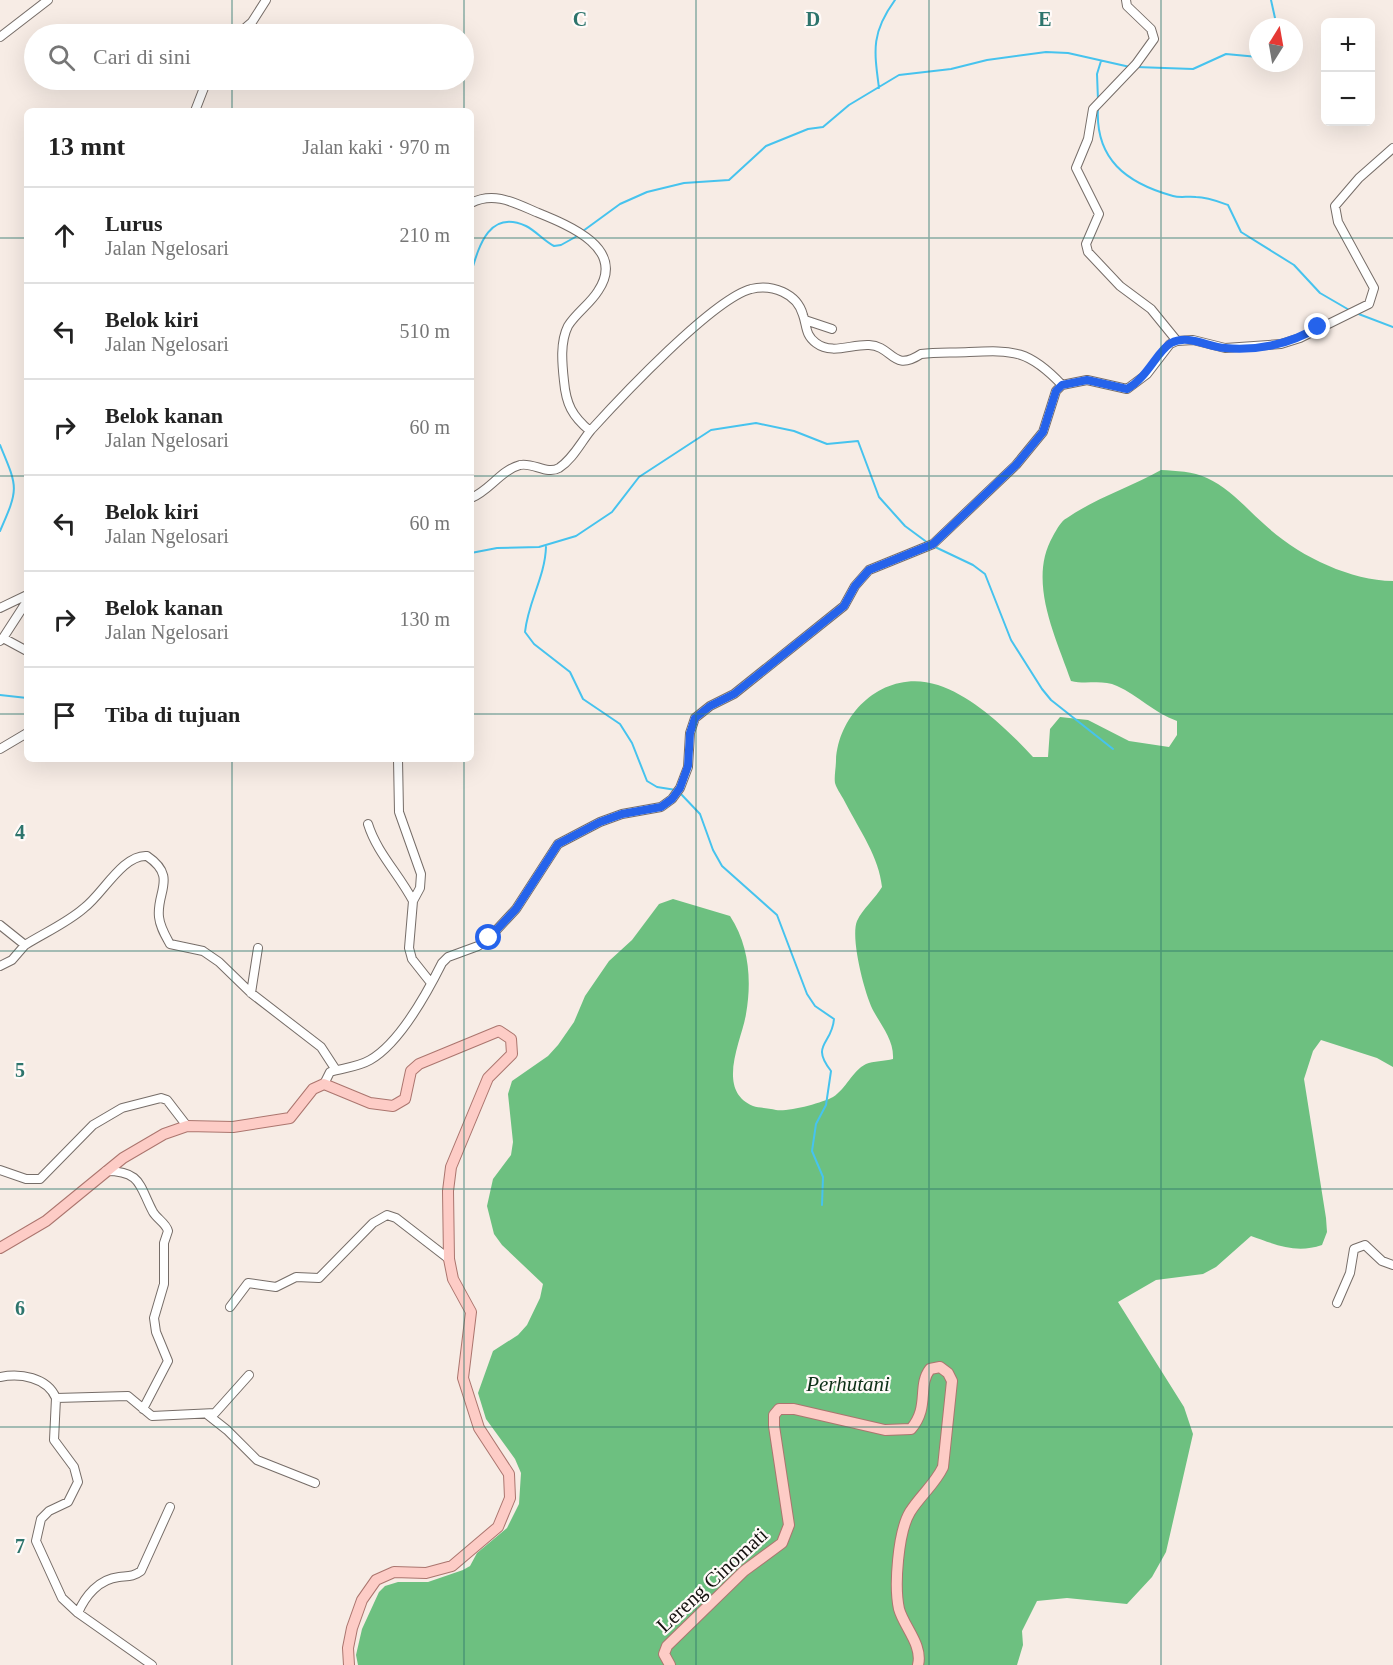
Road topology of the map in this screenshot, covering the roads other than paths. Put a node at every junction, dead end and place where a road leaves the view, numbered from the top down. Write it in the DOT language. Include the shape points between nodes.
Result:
graph roads {
  1 [pos="48,0"];
  2 [pos="267,0"];
  3 [pos="1126,0"];
  4 [pos="247,24"];
  5 [pos="0,37"];
  6 [pos="203,90"];
  7 [pos="196,108"];
  8 [pos="1393,148"];
  9 [pos="474,202"];
  10 [pos="805,320"];
  11 [pos="832,329"];
  12 [pos="1177,341"];
  13 [pos="1062,385"];
  14 [pos="591,430"];
  15 [pos="474,496"];
  16 [pos="24,596"];
  17 [pos="24,606"];
  18 [pos="0,608"];
  19 [pos="1,640"];
  20 [pos="24,650"];
  21 [pos="24,735"];
  22 [pos="0,749"];
  23 [pos="398,762"];
  24 [pos="368,824"];
  25 [pos="413,901"];
  26 [pos="0,925"];
  27 [pos="25,945"];
  28 [pos="258,948"];
  29 [pos="0,966"];
  30 [pos="431,983"];
  31 [pos="251,993"];
  32 [pos="336,1070"];
  33 [pos="324,1084"];
  34 [pos="187,1126"];
  35 [pos="0,1170"];
  36 [pos="106,1171"];
  37 [pos="0,1248"];
  38 [pos="449,1259"];
  39 [pos="1393,1265"];
  40 [pos="1337,1303"];
  41 [pos="230,1307"];
  42 [pos="249,1375"];
  43 [pos="0,1377"];
  44 [pos="56,1398"];
  45 [pos="143,1409"];
  46 [pos="208,1415"];
  47 [pos="315,1483"];
  48 [pos="170,1507"];
  49 [pos="78,1613"];
  50 [pos="152,1665"];
  51 [pos="349,1665"];
  52 [pos="670,1665"];
  53 [pos="918,1665"];
  1 -- 5 [label="street"];
  2 -- 4 [label="street"];
  3 -- 12 [label="street" via="1126,6 1153,33 1151,43 1136,64 1099,101 1091,115 1088,139 1076,168 1099,214 1086,248 1120,286 1151,309"];
  6 -- 7 [label="street"];
  8 -- 12 [label="street" via="1335,206 1338,222 1374,288 1372,299 1363,308 1281,344 1225,348 1193,340"];
  9 -- 14 [label="street" via="490,198 512,200 571,228 600,249 606,262 605,278 568,327 563,345 567,404 576,419"];
  10 -- 11 [label="street"];
  10 -- 13 [label="street" via="810,338 830,349 872,344 903,361 921,354 1005,350 1026,356"];
  10 -- 14 [label="street" via="796,302 775,288 738,293 676,345"];
  12 -- 13 [label="street" via="1170,344 1147,374 1127,389 1087,380"];
  13 -- 30 [label="street" via="1056,391 1043,432 1030,449 930,545 869,570 844,606 734,694 702,712 692,725 688,766 672,799 661,807 600,822 558,844 516,909 478,946 448,957"];
  14 -- 15 [label="street" via="558,468 546,470 530,464 513,467"];
  16 -- 18 [label="street"];
  17 -- 19 [label="street"];
  19 -- 20 [label="street"];
  21 -- 22 [label="street"];
  23 -- 25 [label="street" via="399,812 421,874 420,888"];
  24 -- 25 [label="street" via="375,845"];
  25 -- 30 [label="street" via="409,948 412,959"];
  26 -- 27 [label="street"];
  27 -- 29 [label="street" via="12,960"];
  27 -- 31 [label="street" via="85,908 130,862 147,856 164,878 159,915 162,932 170,944 203,951"];
  28 -- 31 [label="street"];
  30 -- 32 [label="street" via="414,1013 379,1054 369,1061"];
  31 -- 32 [label="street" via="321,1047"];
  32 -- 33 [label="street"];
  33 -- 34 [label="main road" via="313,1089 290,1118 233,1127"];
  33 -- 38 [label="main road" via="370,1104 393,1106 405,1099 411,1071 419,1064 499,1031 511,1039 512,1054 488,1078 451,1167"];
  34 -- 35 [label="street" via="167,1100 158,1098 122,1107 102,1118 39,1179"];
  34 -- 36 [label="main road" via="164,1134"];
  36 -- 37 [label="main road" via="46,1221"];
  36 -- 45 [label="street" via="120,1171 136,1180 168,1231 164,1243 164,1284 154,1318 168,1361"];
  38 -- 41 [label="street" via="387,1215 373,1222 319,1278 296,1277 276,1287 248,1283"];
  38 -- 51 [label="main road" via="453,1279 471,1312 463,1360 467,1395 479,1428 509,1474 510,1498 498,1527 452,1566 426,1573 394,1572 376,1580 362,1600 352,1628"];
  39 -- 40 [label="street" via="1382,1262 1365,1245 1354,1249 1350,1273"];
  42 -- 46 [label="street" via="218,1411"];
  43 -- 44 [label="street" via="31,1378 45,1385"];
  44 -- 45 [label="street" via="128,1396"];
  44 -- 49 [label="street" via="54,1440 74,1467 78,1482 68,1502 41,1519 36,1541 63,1598"];
  45 -- 46 [label="street" via="156,1417"];
  46 -- 47 [label="street" via="256,1460"];
  48 -- 49 [label="street" via="141,1571 135,1576 106,1580 82,1603"];
  49 -- 50 [label="street"];
  52 -- 53 [label="main road, Lereng Cinomati" via="664,1654 667,1646 744,1571 782,1543 787,1533 774,1426 774,1415 779,1409 885,1430 911,1429 922,1412 926,1376 930,1369 940,1367 952,1381 943,1467 910,1512 899,1551 899,1609 917,1647"];
}
